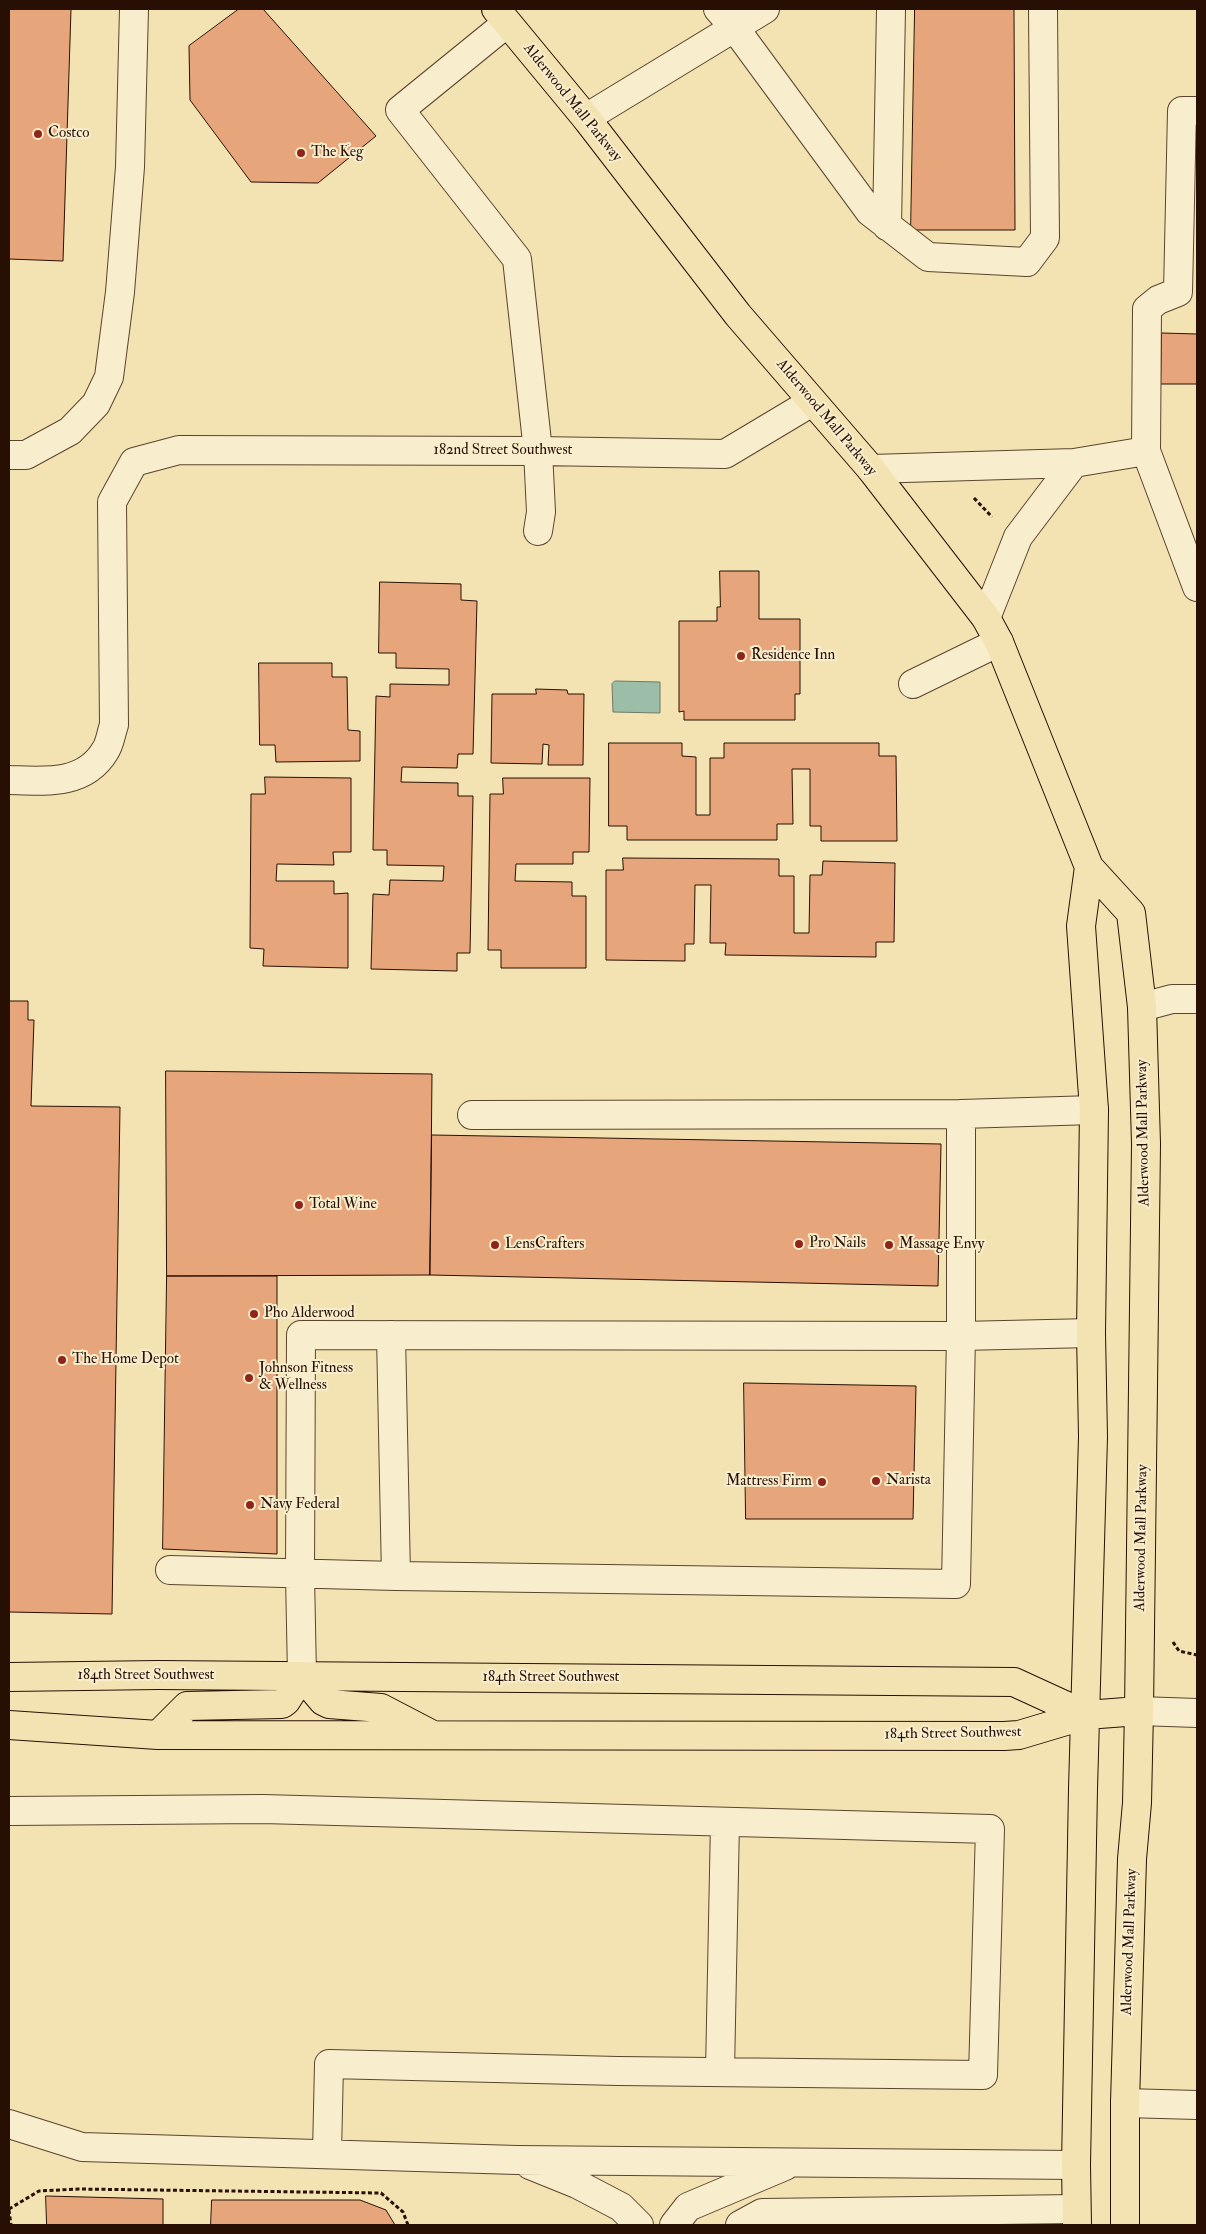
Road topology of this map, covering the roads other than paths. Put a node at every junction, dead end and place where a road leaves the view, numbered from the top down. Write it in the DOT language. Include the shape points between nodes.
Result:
graph roads {
  1 [pos="134,9"];
  2 [pos="765,9"];
  3 [pos="891,9"];
  4 [pos="1043,9"];
  5 [pos="501,16"];
  6 [pos="726,18"];
  7 [pos="1197,111"];
  8 [pos="586,118"];
  9 [pos="887,226"];
  10 [pos="812,402"];
  11 [pos="538,451"];
  12 [pos="1146,451"];
  13 [pos="9,455"];
  14 [pos="1074,463"];
  15 [pos="871,469"];
  16 [pos="538,531"];
  17 [pos="1197,587"];
  18 [pos="986,618"];
  19 [pos="999,642"];
  20 [pos="913,684"];
  21 [pos="9,780"];
  22 [pos="1089,866"];
  23 [pos="1197,999"];
  24 [pos="1142,1007"];
  25 [pos="1094,1110"];
  26 [pos="961,1114"];
  27 [pos="472,1115"];
  28 [pos="1091,1333"];
  29 [pos="391,1335"];
  30 [pos="961,1336"];
  31 [pos="170,1570"];
  32 [pos="300,1575"];
  33 [pos="396,1576"];
  34 [pos="302,1676"];
  35 [pos="9,1677"];
  36 [pos="1139,1712"];
  37 [pos="1197,1712"];
  38 [pos="1086,1715"];
  39 [pos="9,1725"];
  40 [pos="428,1734"];
  41 [pos="158,1735"];
  42 [pos="9,1811"];
  43 [pos="725,1822"];
  44 [pos="720,2071"];
  45 [pos="1125,2103"];
  46 [pos="1197,2105"];
  47 [pos="9,2124"];
  48 [pos="327,2153"];
  49 [pos="517,2160"];
  50 [pos="795,2161"];
  51 [pos="1076,2165"];
  52 [pos="1076,2217"];
  53 [pos="639,2225"];
  54 [pos="674,2225"];
  55 [pos="740,2225"];
  56 [pos="1126,2225"];
  1 -- 13 [label="street" via="130,167 109,377 96,404 70,431 26,455"];
  2 -- 6 [label="street"];
  3 -- 9 [label="street"];
  4 -- 9 [label="street" via="1045,238 1027,262 928,257"];
  5 -- 8 [label="main road, Alderwood Mall Parkway"];
  5 -- 11 [label="street" via="400,110 516,259"];
  6 -- 8 [label="street"];
  6 -- 9 [label="street" via="870,212"];
  7 -- 12 [label="street" via="1182,111 1178,292 1158,300 1147,309"];
  8 -- 10 [label="main road, Alderwood Mall Parkway" via="738,315"];
  10 -- 11 [label="street, 182nd Street Southwest" via="724,454"];
  10 -- 15 [label="main road, Alderwood Mall Parkway"];
  11 -- 16 [label="street" via="541,512"];
  11 -- 21 [label="street, 182nd Street Southwest" via="179,450 134,462 112,502 114,725 106,751 88,770 60,781"];
  12 -- 14 [label="street"];
  12 -- 17 [label="street"];
  14 -- 15 [label="street"];
  14 -- 18 [label="street" via="1018,537"];
  15 -- 18 [label="main road, Alderwood Mall Parkway"];
  18 -- 19 [label="main road, Alderwood Mall Parkway"];
  19 -- 20 [label="street"];
  19 -- 22 [label="main road, Alderwood Mall Parkway"];
  22 -- 24 [label="main road, Alderwood Mall Parkway" via="1131,914"];
  22 -- 25 [label="main road, Alderwood Mall Parkway" via="1081,926"];
  23 -- 24 [label="street" via="1172,999"];
  24 -- 36 [label="main road, Alderwood Mall Parkway" via="1146,1144"];
  25 -- 26 [label="street"];
  25 -- 28 [label="main road, Alderwood Mall Parkway"];
  26 -- 27 [label="street"];
  26 -- 30 [label="street"];
  28 -- 30 [label="street"];
  28 -- 38 [label="main road, Alderwood Mall Parkway" via="1093,1437"];
  29 -- 30 [label="street"];
  29 -- 32 [label="street" via="301,1335"];
  29 -- 33 [label="street"];
  30 -- 33 [label="street" via="956,1584"];
  31 -- 32 [label="street"];
  32 -- 33 [label="street"];
  32 -- 34 [label="street"];
  34 -- 35 [label="main road, 184th Street Southwest"];
  34 -- 38 [label="main road, 184th Street Southwest" via="1014,1682"];
  34 -- 40 [label="main road" via="328,1704 381,1708"];
  34 -- 41 [label="main road" via="282,1704 187,1706"];
  36 -- 37 [label="street, 184th Street Southwest"];
  36 -- 38 [label="main road, 184th Street Southwest"];
  36 -- 45 [label="main road, Alderwood Mall Parkway"];
  38 -- 40 [label="main road, 184th Street Southwest" via="1019,1736"];
  38 -- 51 [label="main road, Alderwood Mall Parkway"];
  39 -- 41 [label="main road, 184th Street Southwest"];
  40 -- 41 [label="main road, 184th Street Southwest"];
  42 -- 43 [label="street" via="263,1809"];
  43 -- 44 [label="street"];
  43 -- 44 [label="street" via="990,1828 983,2076"];
  44 -- 48 [label="street" via="329,2064"];
  45 -- 46 [label="street"];
  45 -- 56 [label="main road, Alderwood Mall Parkway"];
  47 -- 48 [label="street" via="82,2147"];
  48 -- 49 [label="street"];
  49 -- 50 [label="street"];
  49 -- 53 [label="street" via="577,2184 620,2207"];
  50 -- 51 [label="street"];
  50 -- 54 [label="street" via="688,2206"];
  51 -- 52 [label="main road, Alderwood Mall Parkway"];
  52 -- 55 [label="street" via="762,2213"];
}
